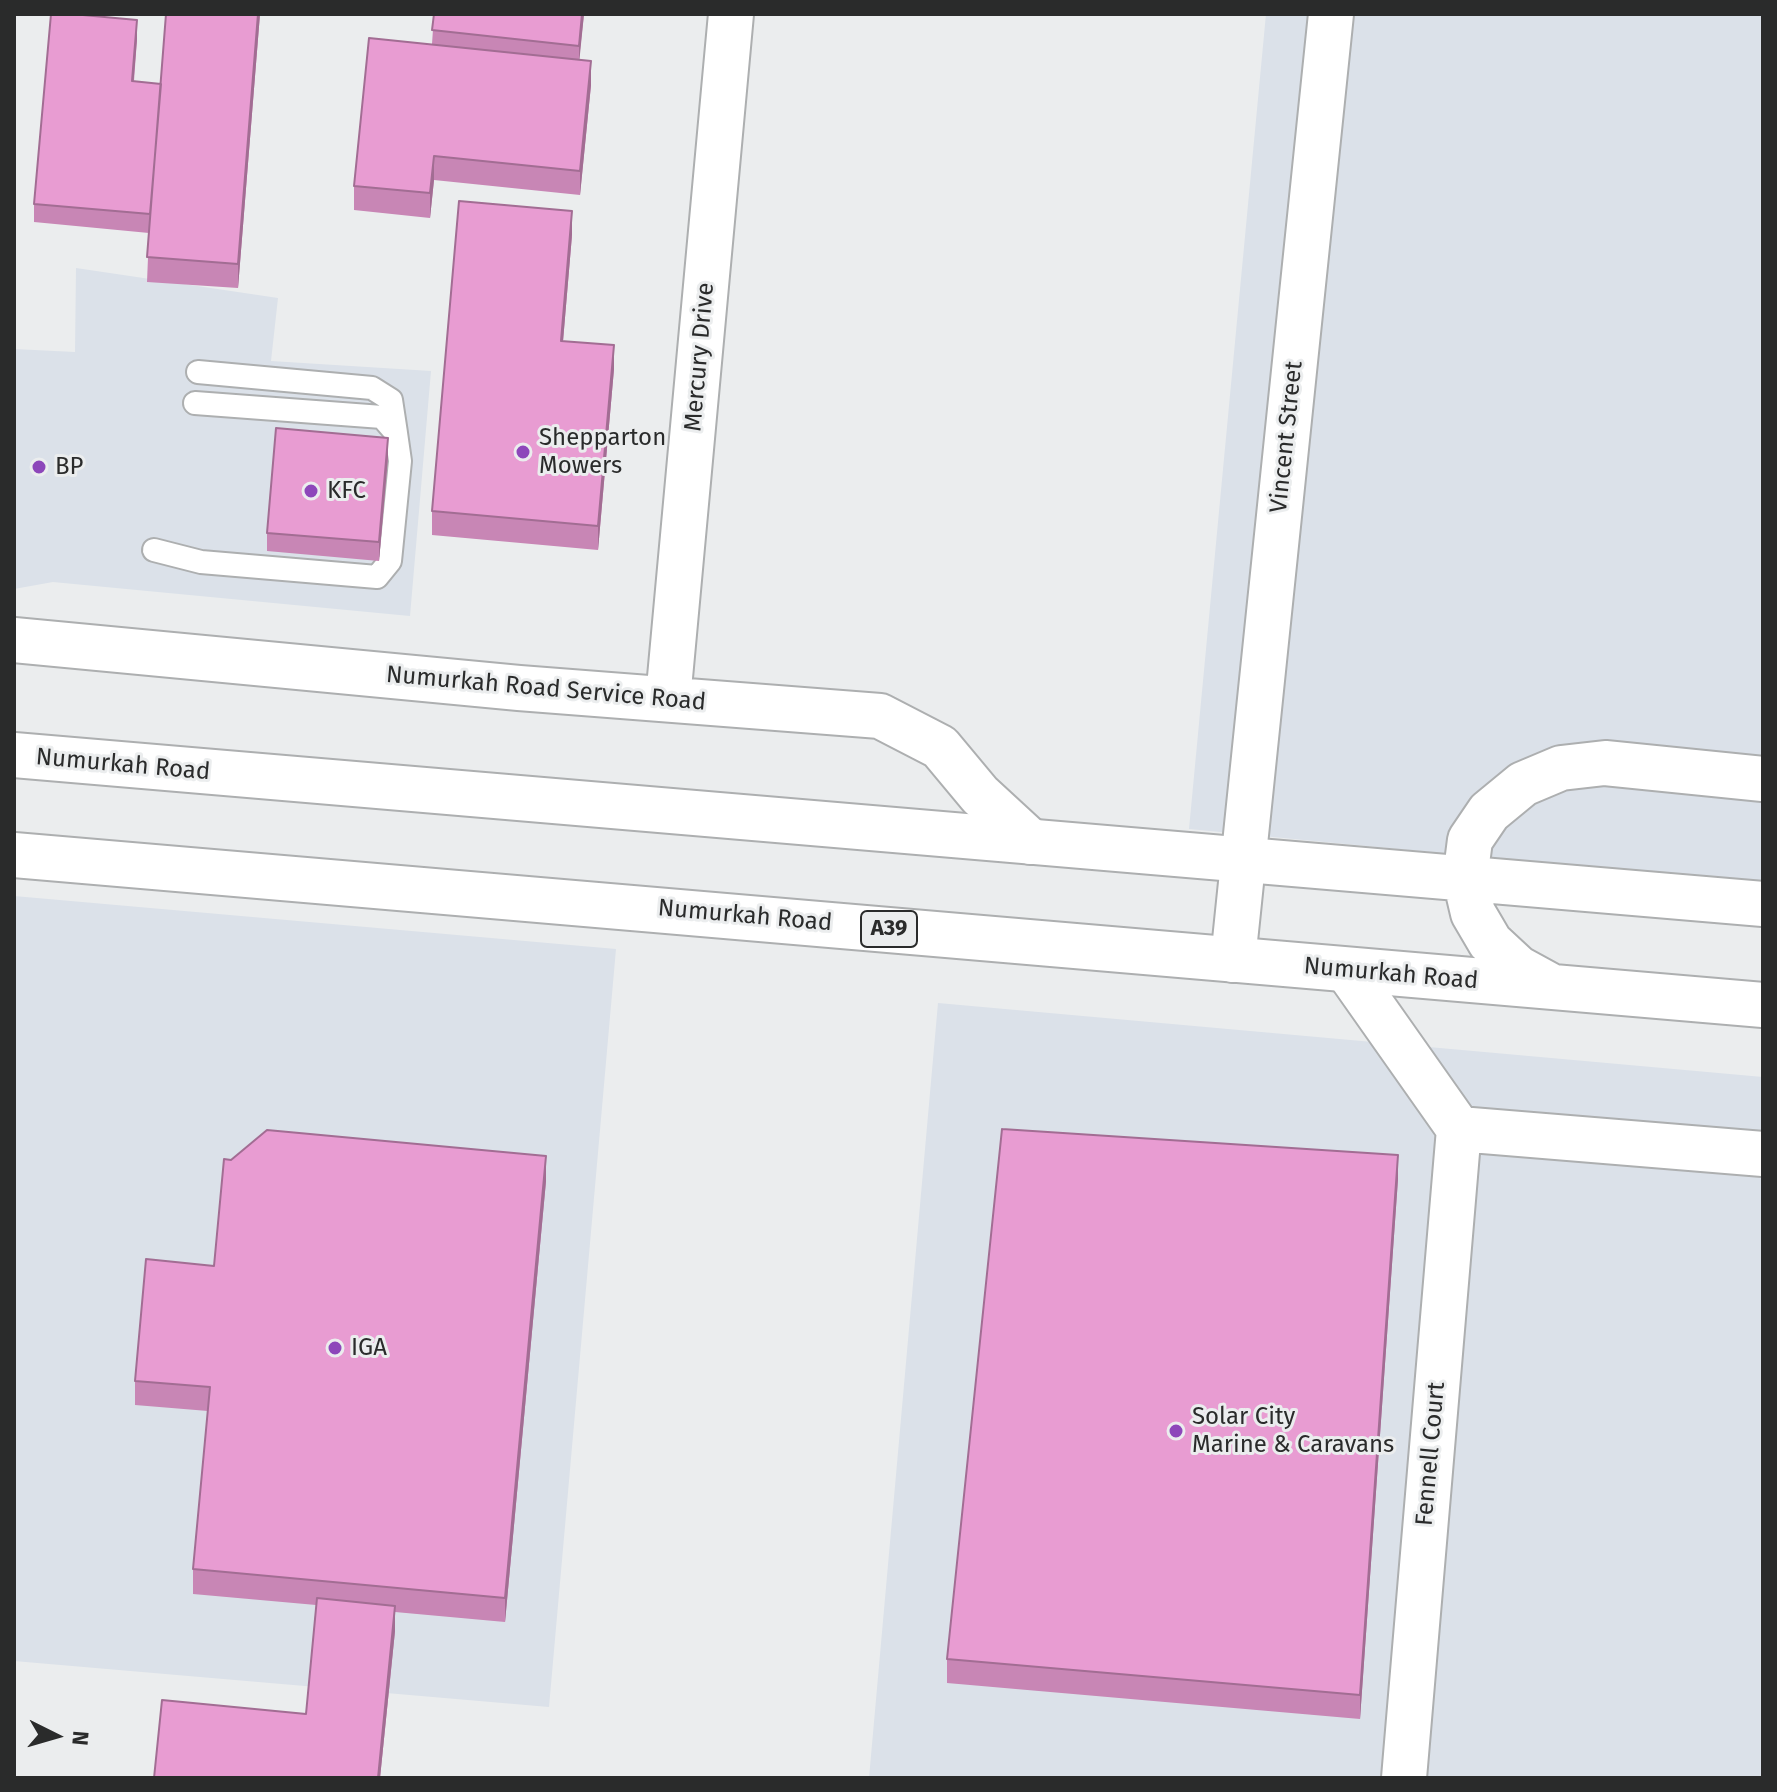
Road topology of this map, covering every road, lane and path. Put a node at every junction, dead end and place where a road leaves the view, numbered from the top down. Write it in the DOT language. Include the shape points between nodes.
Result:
graph roads {
  1 [pos="731,14"];
  2 [pos="1331,14"];
  3 [pos="198,372"];
  4 [pos="195,403"];
  5 [pos="396,433"];
  6 [pos="154,550"];
  7 [pos="14,640"];
  8 [pos="668,699"];
  9 [pos="14,755"];
  10 [pos="1763,779"];
  11 [pos="1031,842"];
  12 [pos="14,855"];
  13 [pos="1243,860"];
  14 [pos="1465,879"];
  15 [pos="1763,904"];
  16 [pos="1233,960"];
  17 [pos="1347,970"];
  18 [pos="1553,987"];
  19 [pos="1763,1005"];
  20 [pos="1459,1129"];
  21 [pos="1763,1154"];
  22 [pos="1404,1778"];
  1 -- 8 [label="main road, Mercury Drive"];
  2 -- 13 [label="main road, Vincent Street"];
  3 -- 5 [label="lane" via="372,388 391,400"];
  4 -- 5 [label="lane" via="382,417"];
  5 -- 6 [label="lane" via="400,461 390,561 377,577 201,562"];
  7 -- 8 [label="main road, Numurkah Road Service Road"];
  8 -- 11 [label="main road, Numurkah Road Service Road" via="880,716 940,747 980,795"];
  9 -- 11 [label="main road, Numurkah Road"];
  10 -- 14 [label="main road" via="1605,763 1561,768 1523,784 1489,812 1470,840"];
  11 -- 13 [label="main road, Numurkah Road"];
  12 -- 16 [label="main road, Numurkah Road / A39"];
  13 -- 14 [label="main road, Numurkah Road"];
  13 -- 16 [label="main road, Vincent Street"];
  14 -- 15 [label="main road, Numurkah Road"];
  14 -- 18 [label="main road" via="1473,913 1490,942 1518,968"];
  16 -- 17 [label="main road, Numurkah Road / A39"];
  17 -- 18 [label="main road, Numurkah Road / A39"];
  17 -- 20 [label="main road"];
  18 -- 19 [label="main road, Numurkah Road / A39"];
  20 -- 21 [label="main road"];
  20 -- 22 [label="main road, Fennell Court"];
}
